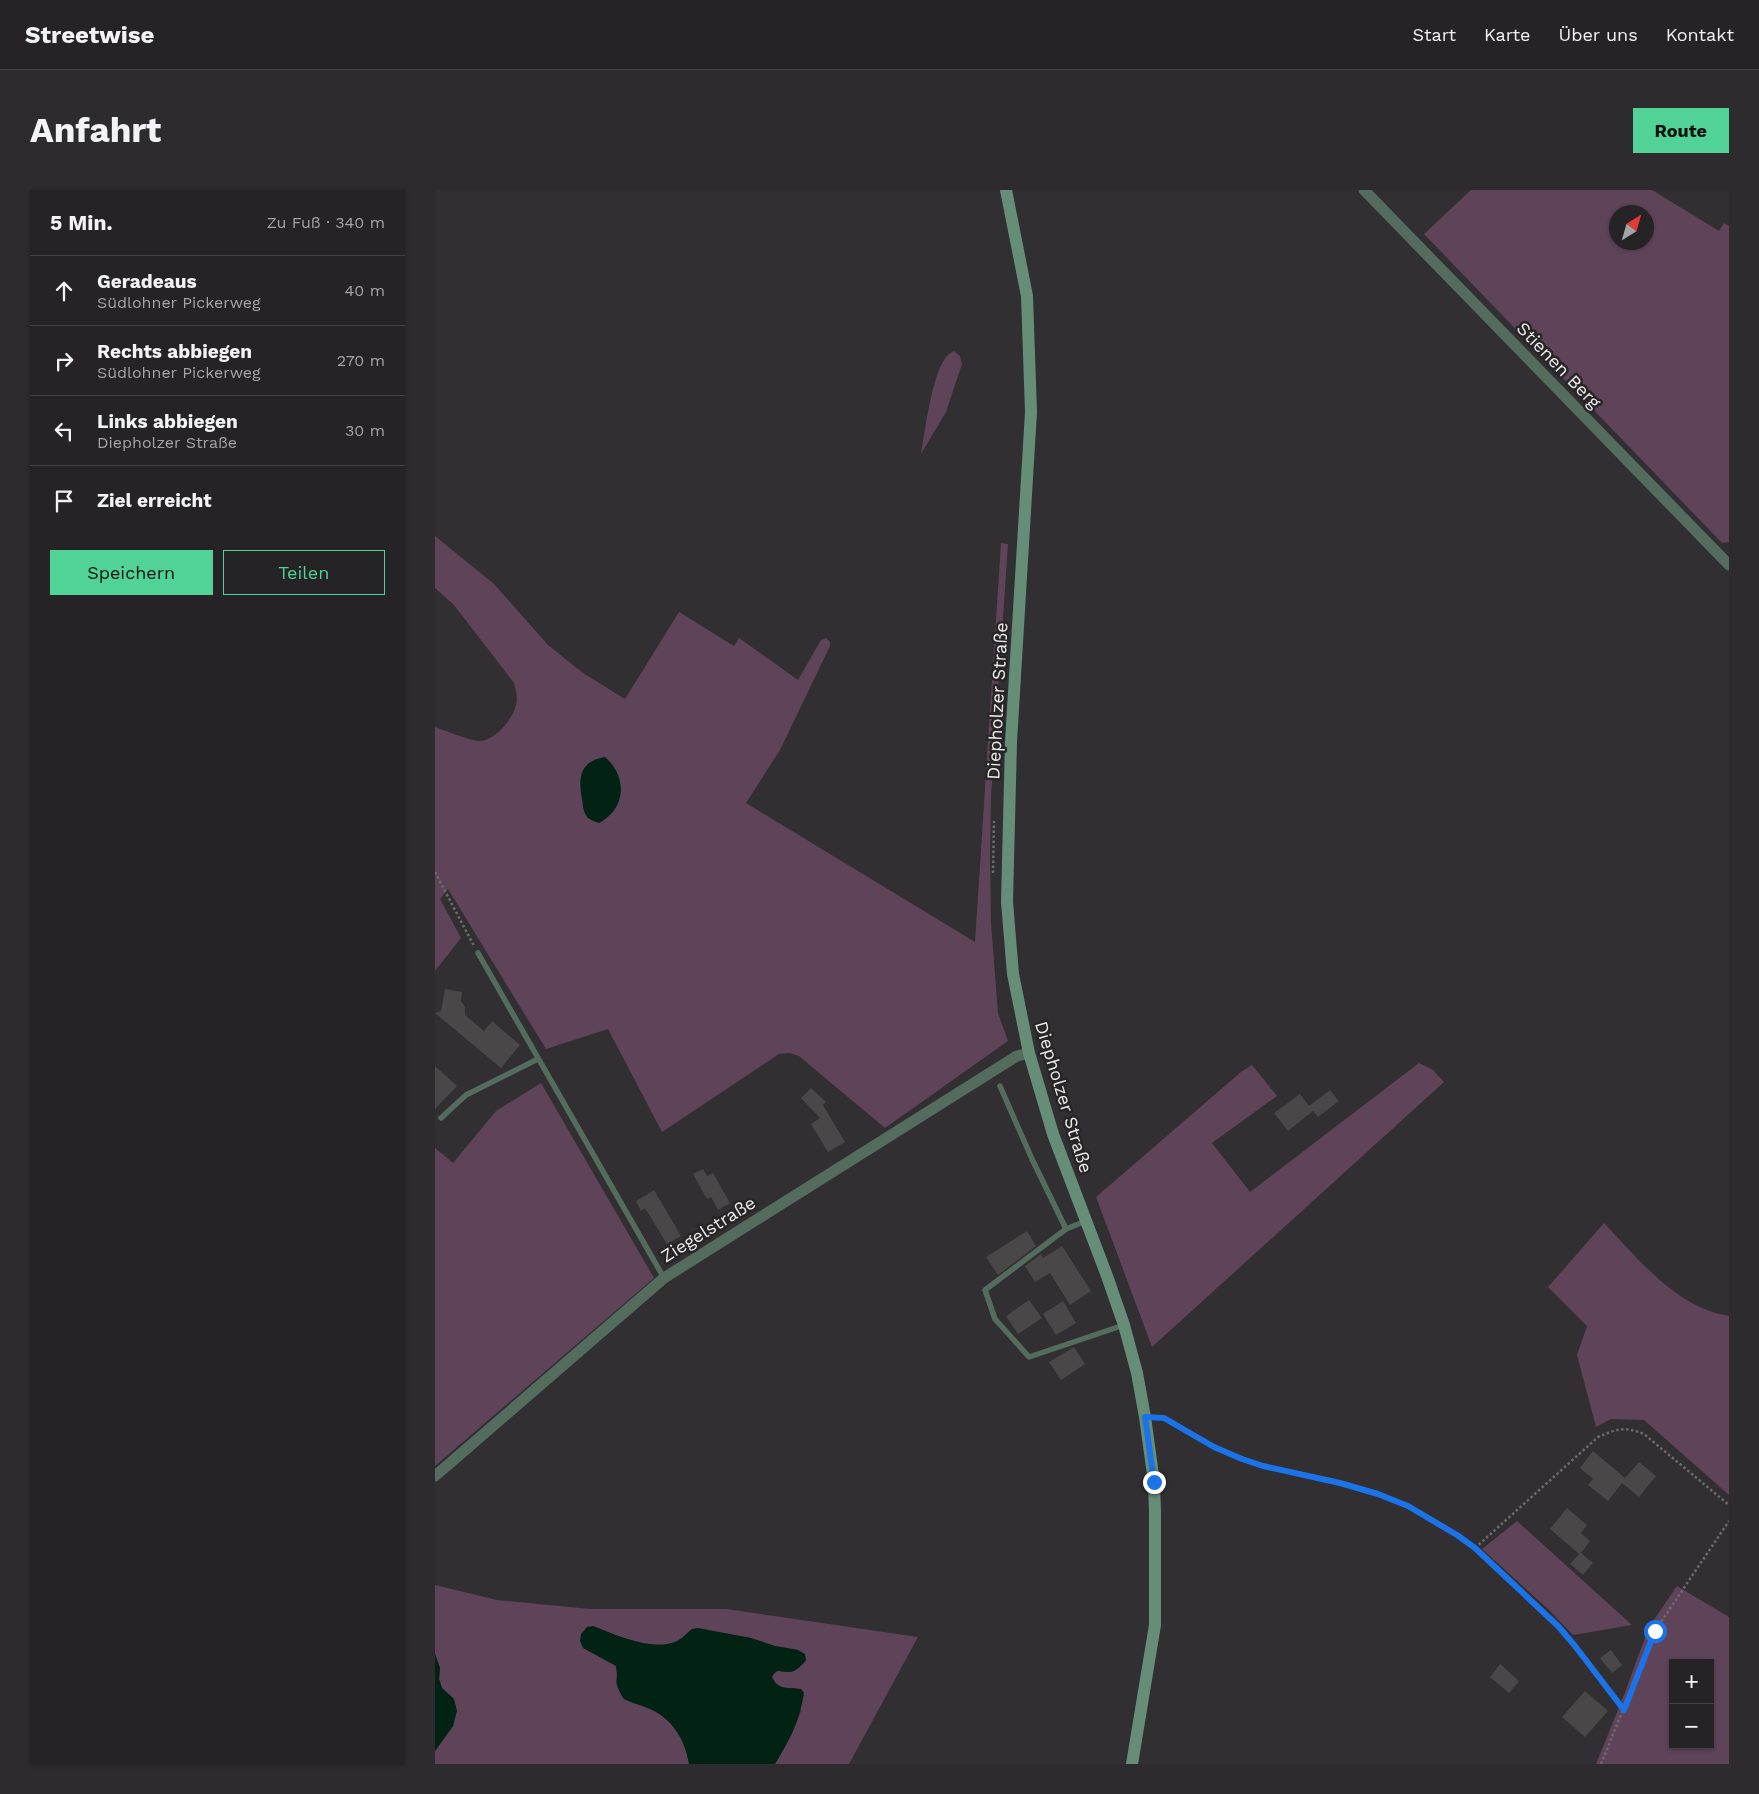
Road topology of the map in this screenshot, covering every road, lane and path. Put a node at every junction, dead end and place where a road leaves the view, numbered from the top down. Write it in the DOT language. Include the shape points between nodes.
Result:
graph roads {
  1 [pos="1006,190"];
  2 [pos="1364,190"];
  3 [pos="1729,566"];
  4 [pos="435,872"];
  5 [pos="478,953"];
  6 [pos="1029,1054"];
  7 [pos="538,1059"];
  8 [pos="1000,1086"];
  9 [pos="441,1118"];
  10 [pos="1086,1221"];
  11 [pos="1066,1229"];
  12 [pos="664,1278"];
  13 [pos="1124,1325"];
  14 [pos="1145,1417"];
  15 [pos="435,1476"];
  16 [pos="1729,1505"];
  17 [pos="1729,1522"];
  18 [pos="1475,1548"];
  19 [pos="1624,1710"];
  20 [pos="1132,1764"];
  21 [pos="1601,1764"];
  1 -- 6 [label="main road, Diepholzer Straße" via="1027,296 1031,393 1011,742 1007,902 1013,974"];
  2 -- 3 [label="street, Stienen Berg"];
  4 -- 5 [label="path"];
  5 -- 7 [label="lane"];
  6 -- 10 [label="main road, Diepholzer Straße" via="1053,1134"];
  6 -- 12 [label="street, Ziegelstraße" via="1017,1056"];
  7 -- 9 [label="lane" via="466,1095"];
  7 -- 12 [label="lane"];
  8 -- 11 [label="lane"];
  10 -- 11 [label="lane"];
  10 -- 13 [label="main road, Diepholzer Straße"];
  11 -- 13 [label="lane" via="985,1290 995,1319 1029,1357"];
  12 -- 15 [label="street, Ziegelstraße"];
  13 -- 14 [label="main road, Diepholzer Straße"];
  14 -- 18 [label="path" via="1164,1418 1214,1447 1249,1462 1378,1494 1428,1517"];
  14 -- 20 [label="main road, Diepholzer Straße" via="1154,1482 1155,1625"];
  16 -- 18 [label="path" via="1643,1434 1631,1429 1618,1429 1598,1437"];
  17 -- 19 [label="path" via="1655,1631"];
  18 -- 19 [label="path" via="1559,1627"];
  19 -- 21 [label="path"];
}
